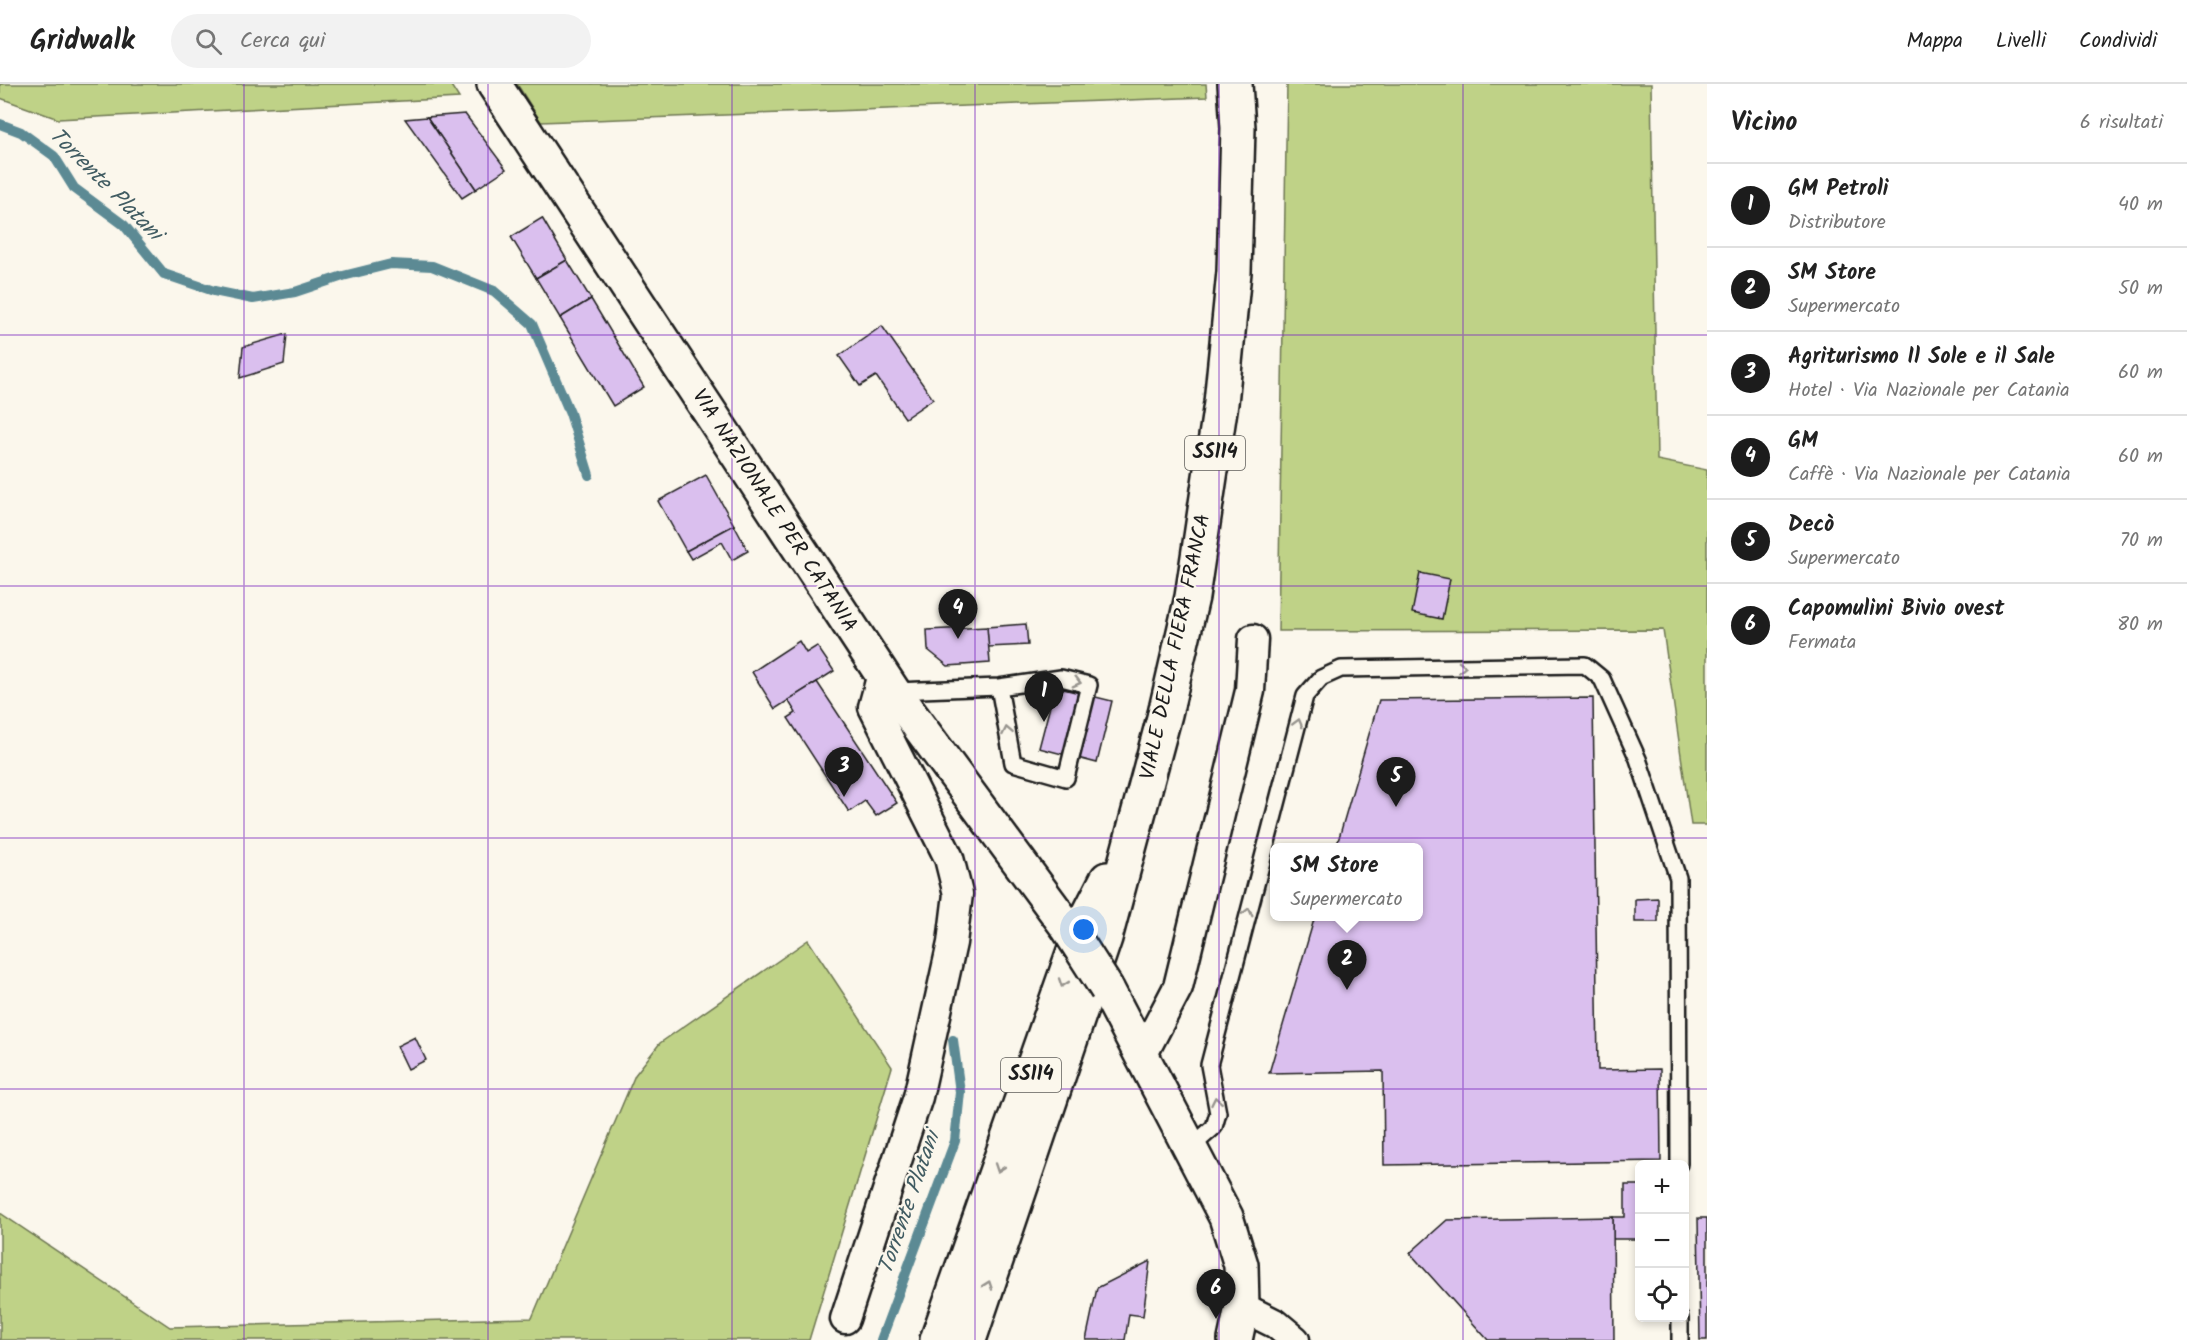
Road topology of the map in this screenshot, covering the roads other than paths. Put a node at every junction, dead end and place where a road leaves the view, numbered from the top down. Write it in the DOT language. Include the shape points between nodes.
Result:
graph roads {
  1 [pos="494,84"];
  2 [pos="1235,84"];
  3 [pos="1252,639"];
  4 [pos="888,683"];
  5 [pos="999,687"];
  6 [pos="1139,815"];
  7 [pos="1143,1054"];
  8 [pos="1190,1148"];
  9 [pos="1679,1160"];
  10 [pos="1242,1306"];
  11 [pos="845,1319"];
  12 [pos="1680,1322"];
  13 [pos="937,1340"];
  14 [pos="969,1340"];
  15 [pos="1235,1340"];
  16 [pos="1294,1340"];
  17 [pos="1680,1340"];
  1 -- 4 [label="main road, VIA NAZIONALE PER CATANIA"];
  2 -- 6 [label="main road, VIALE DELLA FIERA FRANCA / SS114" via="1238,128 1234,272 1221,403 1192,597"];
  3 -- 7 [label="street" via="1250,692 1178,987"];
  4 -- 5 [label="lane"];
  4 -- 7 [label="main road, VIA NAZIONALE PER CATANIA, bridge" via="1068,928"];
  4 -- 11 [label="street" via="873,707 949,858 958,894 952,943 918,1097"];
  5 -- 5 [label="lane, one-way" via="1061,678 1089,685 1066,778 1013,762"];
  6 -- 13 [label="main road, VIALE DELLA FIERA FRANCA / SS114, one-way" via="1082,928"];
  14 -- 6 [label="main road, VIALE DELLA FIERA FRANCA / SS114, one-way" via="1105,938"];
  7 -- 8 [label="main road"];
  8 -- 9 [label="lane, one-way" via="1214,1127 1218,1113 1209,1065 1305,696 1321,678 1341,669 1585,665 1602,679 1638,759 1678,878"];
  8 -- 10 [label="main road" via="1226,1217 1241,1265"];
  10 -- 15 [label="main road"];
  10 -- 16 [label="street" via="1276,1324"];
  12 -- 17 [label="lane"];
}
